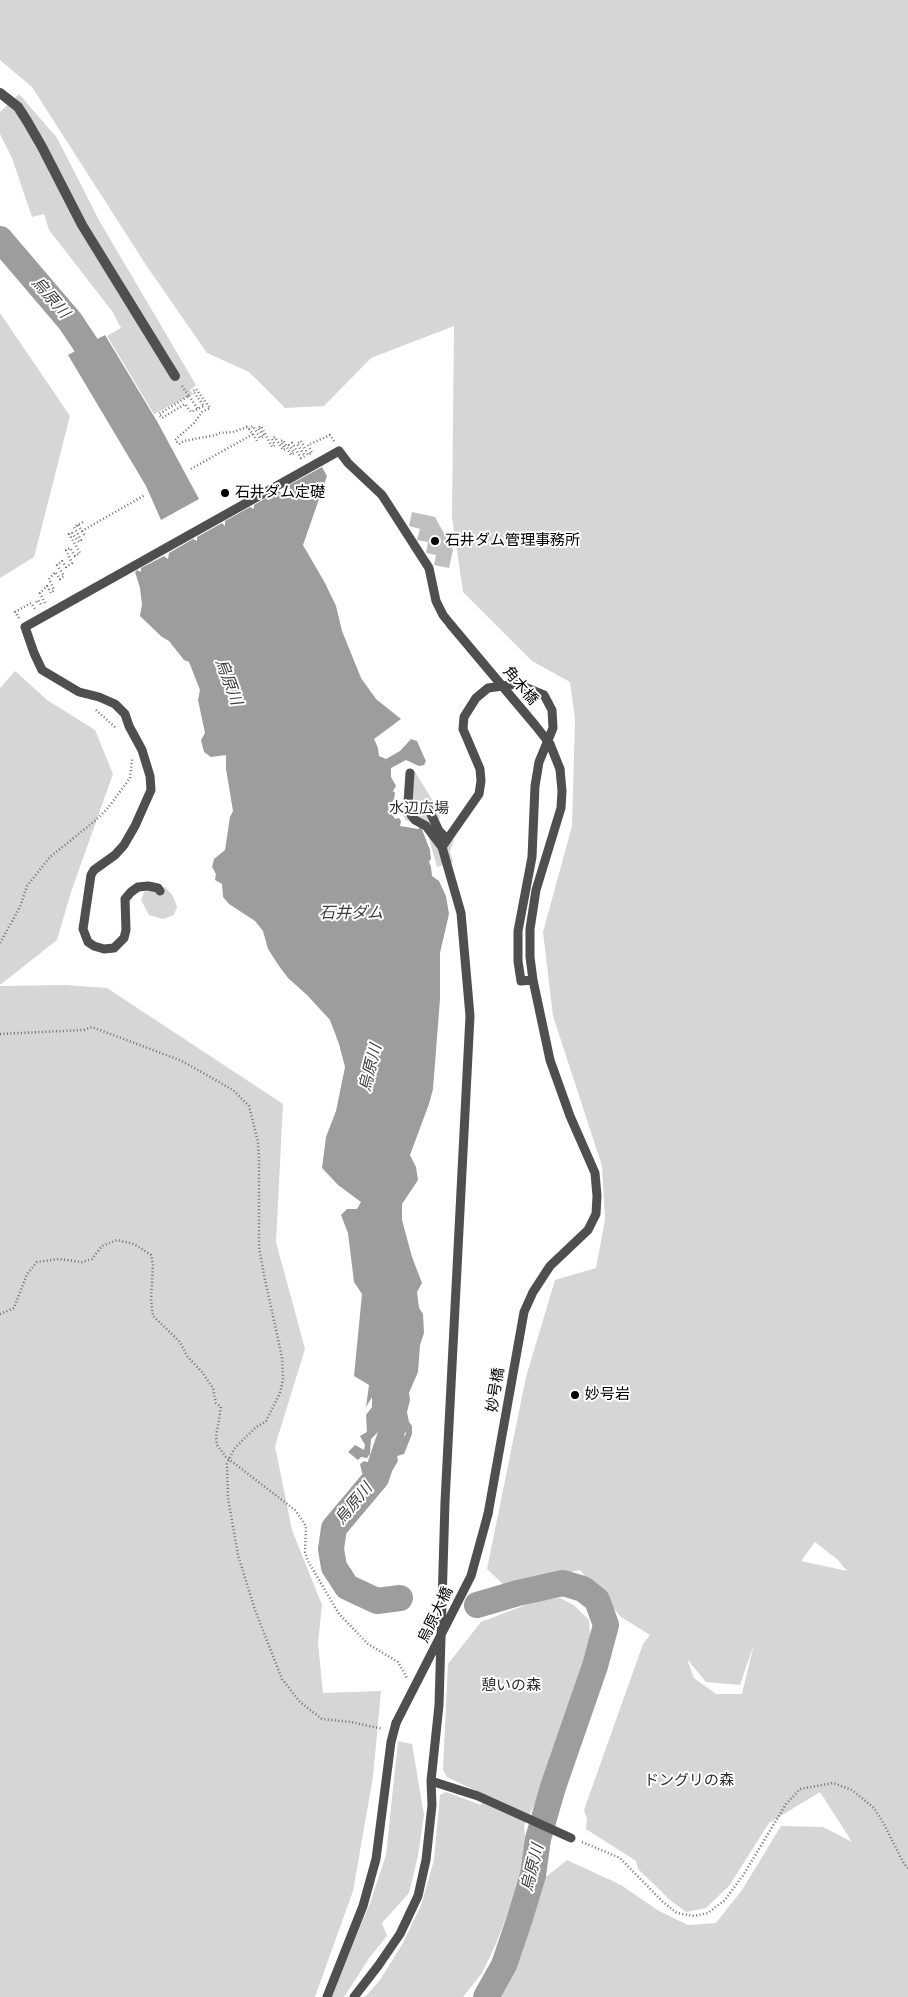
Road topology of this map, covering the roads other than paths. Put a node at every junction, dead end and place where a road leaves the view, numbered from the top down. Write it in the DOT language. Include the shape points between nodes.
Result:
graph roads {
  1 [pos="0,93"];
  2 [pos="175,376"];
  3 [pos="410,773"];
  4 [pos="428,808"];
  5 [pos="445,843"];
  6 [pos="160,891"];
  7 [pos="533,980"];
  8 [pos="488,1514"];
  9 [pos="431,1781"];
  10 [pos="571,1838"];
  11 [pos="327,1997"];
  12 [pos="354,1997"];
  1 -- 2 [label="street" via="18,108 42,146 82,225"];
  3 -- 5 [label="lane" via="408,804 411,815"];
  4 -- 5 [label="lane"];
  5 -- 7 [label="lane" via="479,794 480,769 463,729 468,708 488,688 517,684 544,695 552,710 553,728 539,762 534,841 518,931 522,981"];
  5 -- 9 [label="lane" via="461,913 470,1016 445,1502 439,1704"];
  6 -- 7 [label="lane, 角木橋, bridge" via="148,886 138,888 125,899 126,930 124,938 114,948 104,949 88,942 83,929 91,875 124,846 151,790 150,776 126,714 115,704 79,692 42,670 25,627 339,450 382,495 429,568 436,601 443,615 536,725 550,744 560,769 561,808 536,890 530,929"];
  7 -- 8 [label="lane, 妙号橋" via="550,1060 595,1173 596,1214 588,1230 550,1266 524,1312"];
  8 -- 11 [label="lane, 烏原大橋, bridge" via="470,1576 396,1723 389,1750 376,1859 363,1906"];
  9 -- 10 [label="lane" via="478,1796"];
  9 -- 12 [label="lane" via="432,1805 426,1860 418,1896 400,1934"];
}
